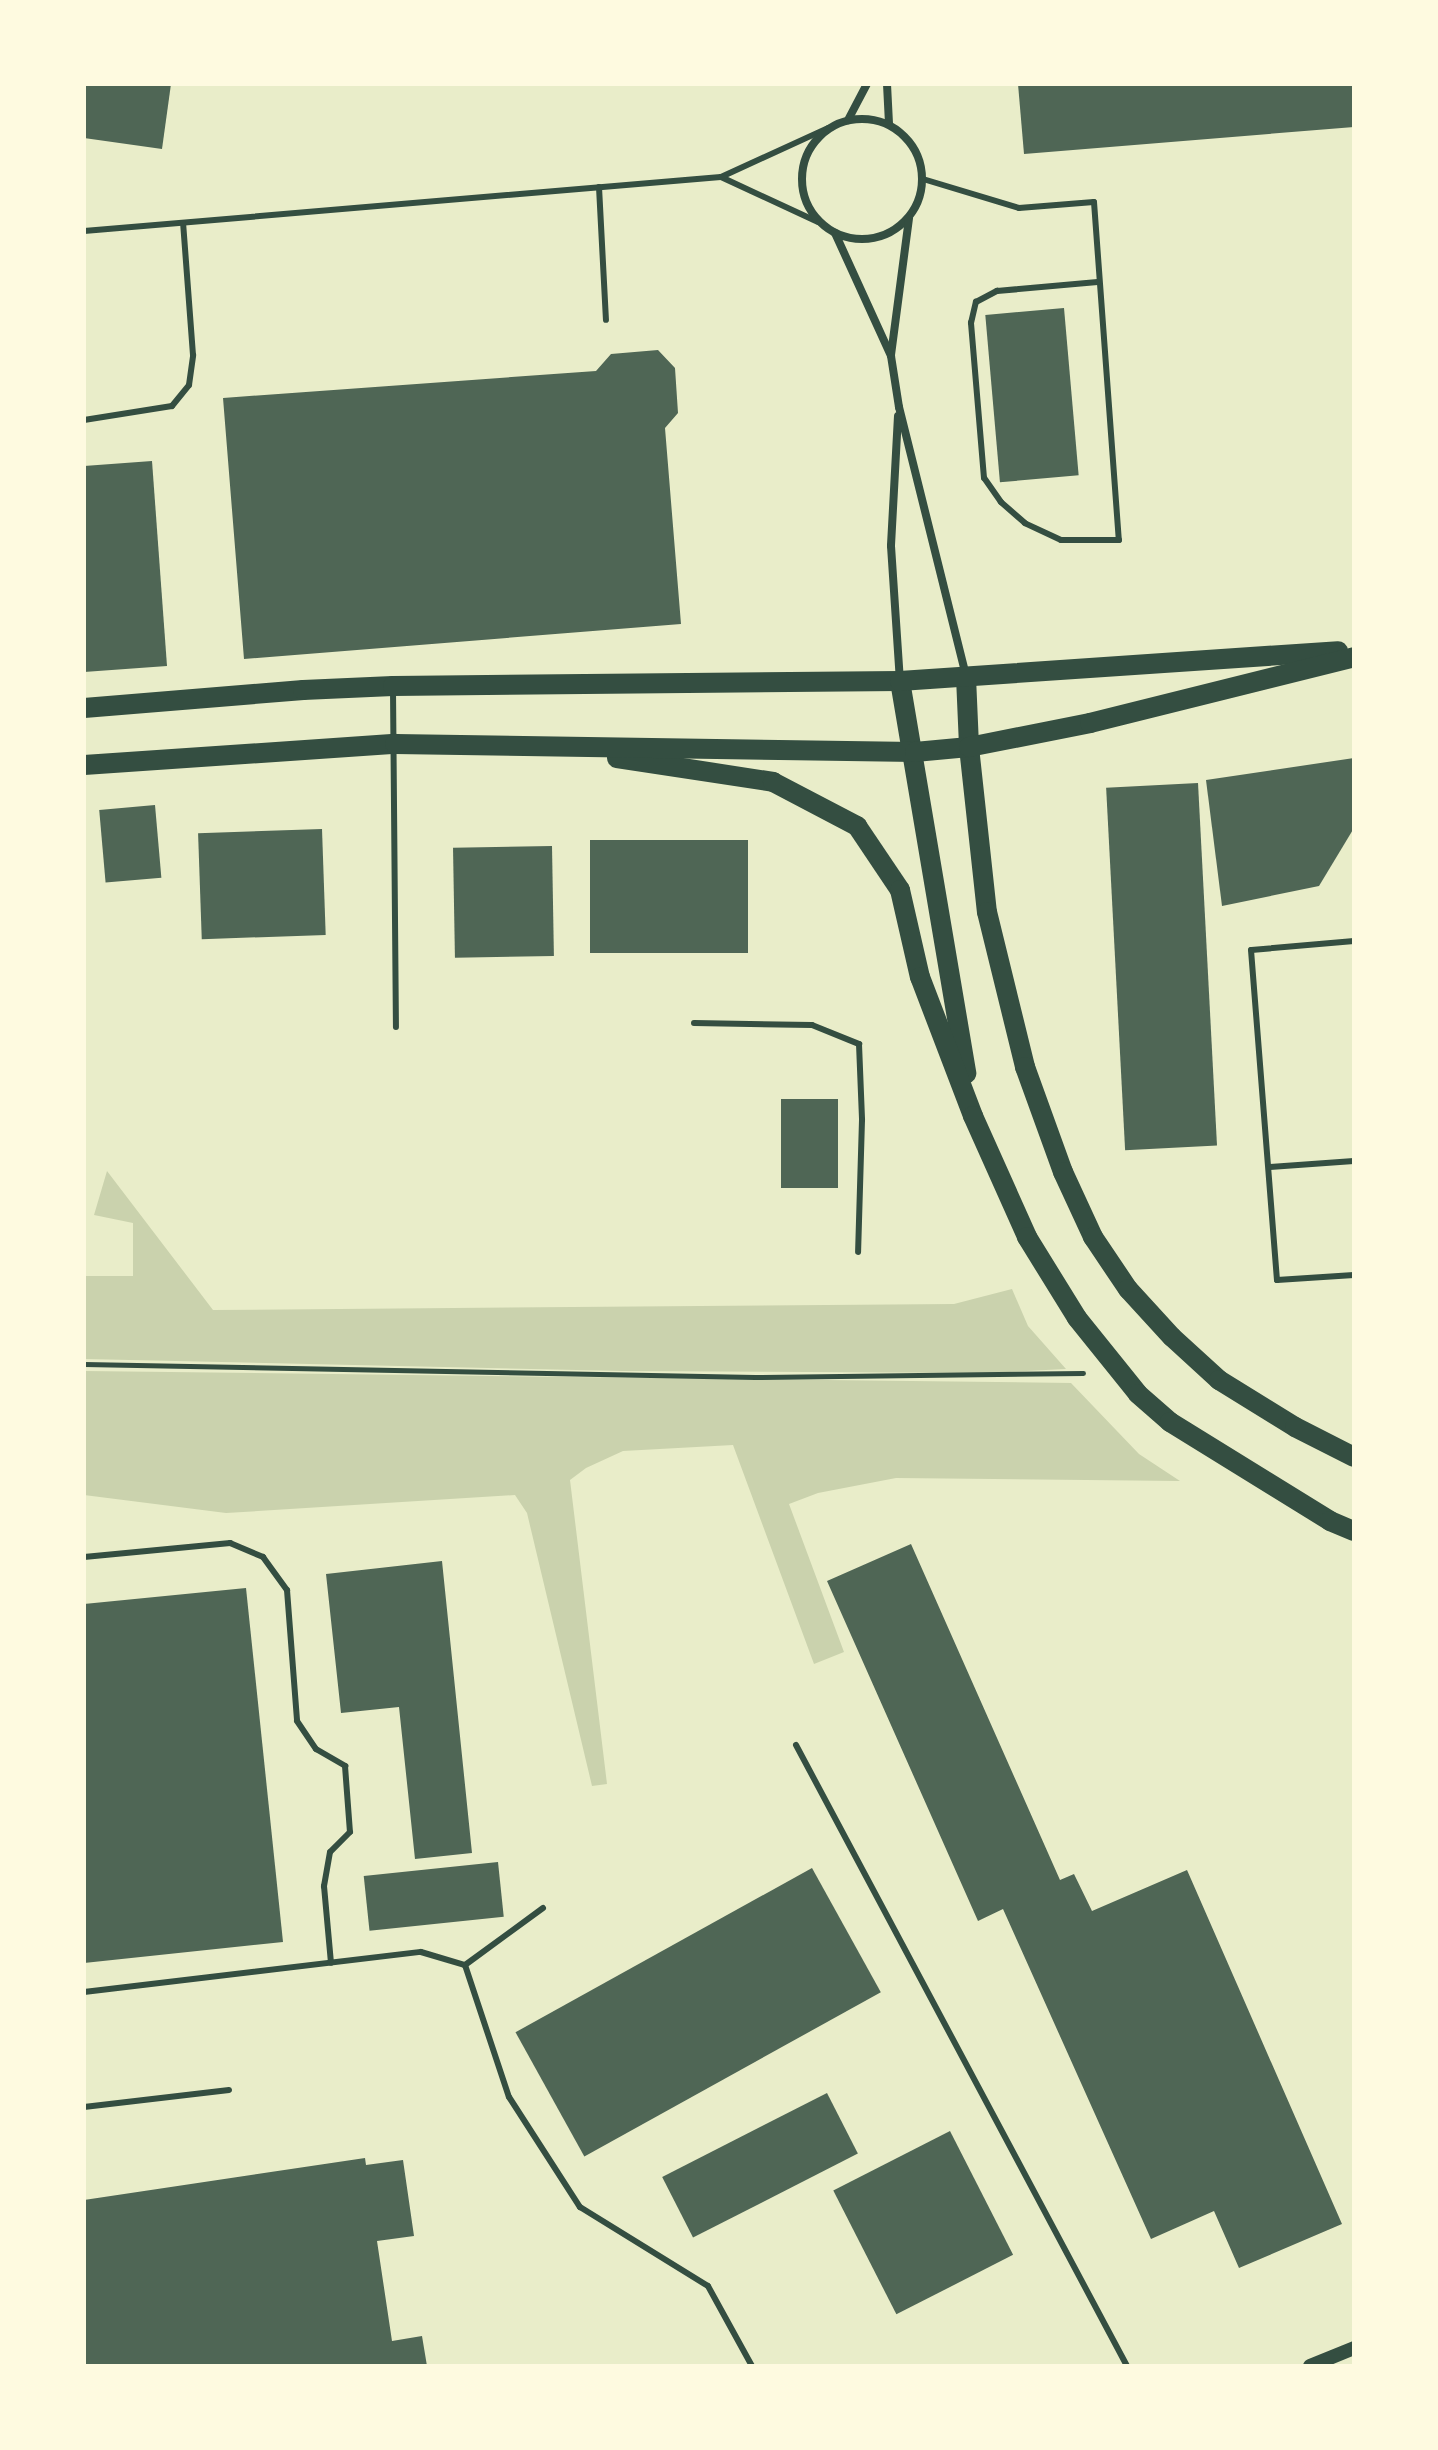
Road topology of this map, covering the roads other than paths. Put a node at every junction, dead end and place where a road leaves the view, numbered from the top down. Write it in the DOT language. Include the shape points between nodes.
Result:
graph roads {
  1 [pos="867,84"];
  2 [pos="887,84"];
  3 [pos="848,120"];
  4 [pos="889,124"];
  5 [pos="828,128"];
  6 [pos="721,177"];
  7 [pos="923,179"];
  8 [pos="599,187"];
  9 [pos="909,218"];
  10 [pos="818,222"];
  11 [pos="183,223"];
  12 [pos="84,231"];
  13 [pos="835,233"];
  14 [pos="1098,282"];
  15 [pos="606,320"];
  16 [pos="891,356"];
  17 [pos="899,407"];
  18 [pos="84,420"];
  19 [pos="1354,650"];
  20 [pos="1354,657"];
  21 [pos="966,677"];
  22 [pos="900,681"];
  23 [pos="393,686"];
  24 [pos="84,708"];
  25 [pos="395,744"];
  26 [pos="542,747"];
  27 [pos="969,747"];
  28 [pos="915,752"];
  29 [pos="84,765"];
  30 [pos="1354,941"];
  31 [pos="694,1023"];
  32 [pos="396,1027"];
  33 [pos="973,1116"];
  34 [pos="1354,1161"];
  35 [pos="1270,1167"];
  36 [pos="858,1252"];
  37 [pos="1354,1275"];
  38 [pos="1354,1457"];
  39 [pos="1354,1531"];
  40 [pos="84,1557"];
  41 [pos="796,1745"];
  42 [pos="543,1908"];
  43 [pos="331,1963"];
  44 [pos="465,1965"];
  45 [pos="84,1992"];
  46 [pos="229,2090"];
  47 [pos="84,2107"];
  48 [pos="1354,2348"];
  49 [pos="752,2366"];
  50 [pos="1127,2366"];
  51 [pos="1310,2366"];
  1 -- 3 [label="street"];
  2 -- 4 [label="street"];
  3 -- 4 [label="street"];
  3 -- 5 [label="street"];
  4 -- 7 [label="street" via="906,137 919,158"];
  5 -- 6 [label="lane"];
  5 -- 10 [label="street" via="808,153 801,182 806,204"];
  6 -- 8 [label="lane"];
  6 -- 10 [label="lane"];
  7 -- 9 [label="street" via="920,200"];
  7 -- 14 [label="lane" via="1019,208 1094,202"];
  8 -- 11 [label="lane"];
  8 -- 15 [label="lane"];
  9 -- 13 [label="street" via="876,239"];
  9 -- 16 [label="street"];
  10 -- 13 [label="street"];
  11 -- 12 [label="lane"];
  11 -- 18 [label="lane" via="193,355 189,385 172,406"];
  13 -- 16 [label="street"];
  14 -- 14 [label="lane" via="1119,540 1061,540 1025,523 984,478 971,323 976,302 997,291"];
  16 -- 17 [label="street"];
  17 -- 21 [label="street"];
  17 -- 22 [label="street" via="891,546"];
  19 -- 21 [label="main road"];
  20 -- 27 [label="main road" via="1090,723"];
  21 -- 22 [label="main road"];
  21 -- 27 [label="main road"];
  22 -- 23 [label="main road"];
  22 -- 28 [label="main road"];
  23 -- 24 [label="main road"];
  23 -- 25 [label="lane"];
  25 -- 26 [label="main road"];
  25 -- 29 [label="main road"];
  25 -- 32 [label="lane"];
  26 -- 28 [label="main road"];
  26 -- 33 [label="main road" via="773,782 857,826 900,890 920,977"];
  27 -- 28 [label="main road"];
  27 -- 38 [label="main road" via="987,912 1025,1067 1093,1237 1128,1289 1219,1380"];
  28 -- 33 [label="main road"];
  30 -- 35 [label="lane" via="1251,950"];
  31 -- 36 [label="lane" via="812,1025 859,1044"];
  33 -- 39 [label="main road" via="1053,1283 1138,1394 1170,1422"];
  34 -- 35 [label="lane"];
  35 -- 37 [label="lane" via="1277,1280"];
  40 -- 43 [label="lane" via="230,1543 263,1557 287,1590 297,1721 316,1749 345,1766 350,1832 330,1852 324,1886"];
  41 -- 50 [label="lane"];
  42 -- 44 [label="lane"];
  43 -- 44 [label="lane" via="421,1952"];
  43 -- 45 [label="lane"];
  44 -- 49 [label="lane" via="509,2097 580,2207 708,2286"];
  46 -- 47 [label="lane"];
  48 -- 51 [label="street"];
}
